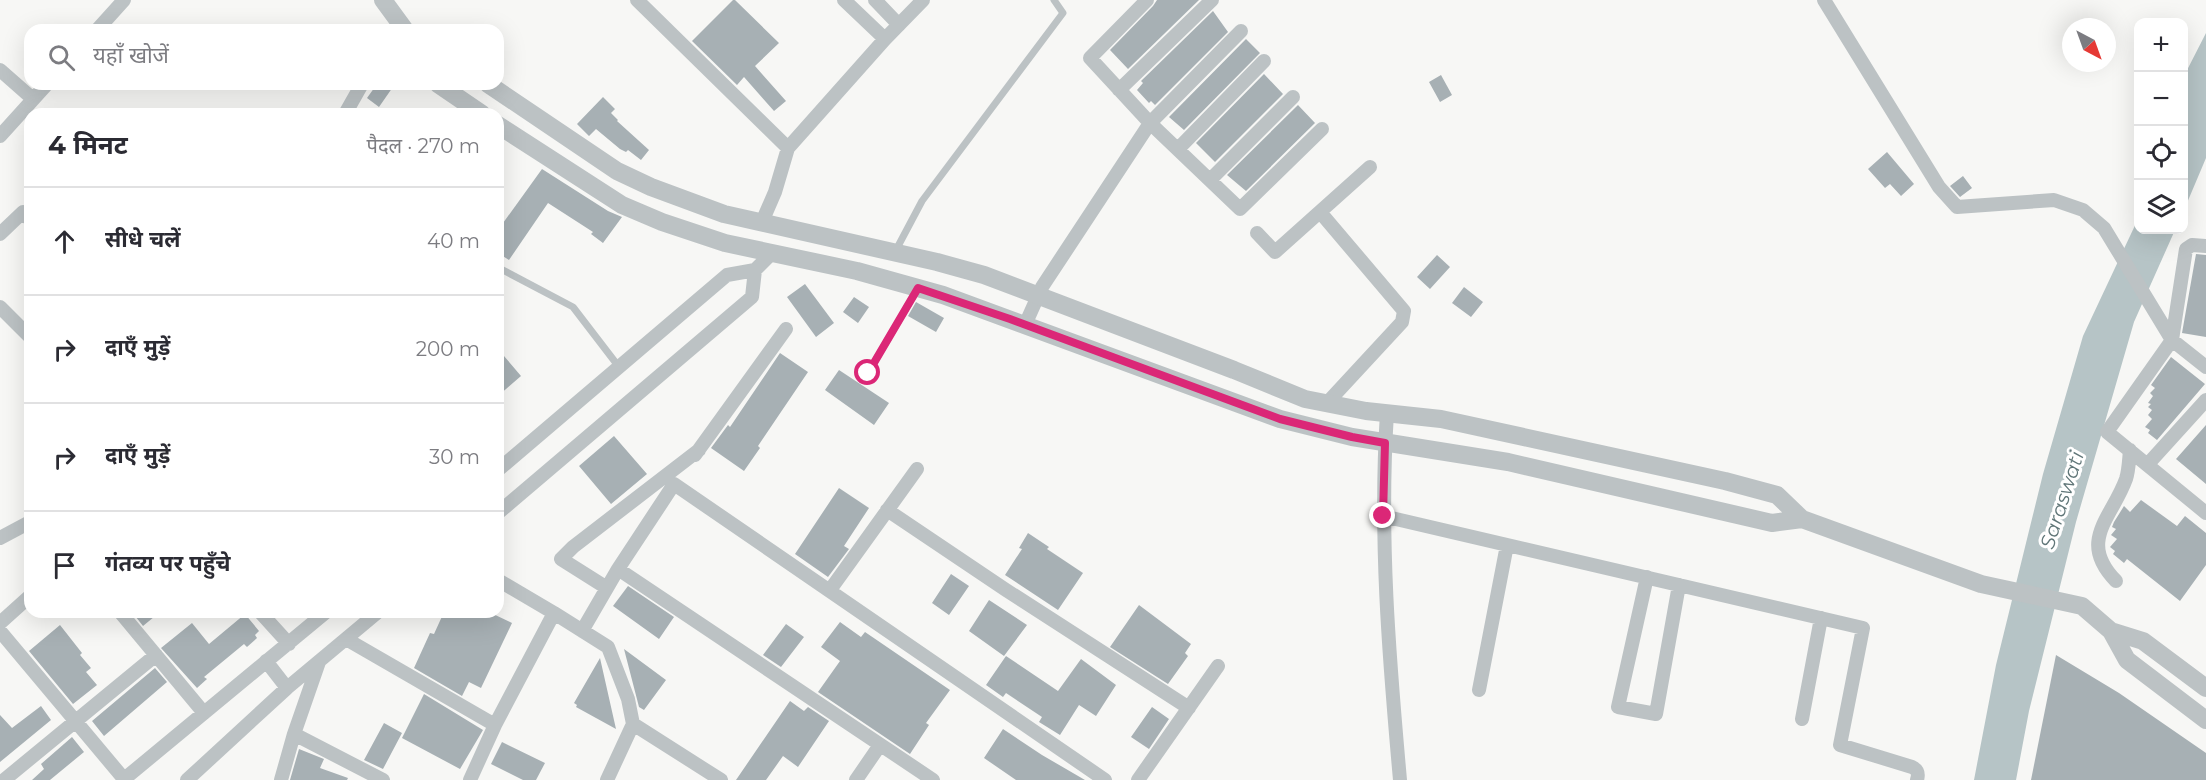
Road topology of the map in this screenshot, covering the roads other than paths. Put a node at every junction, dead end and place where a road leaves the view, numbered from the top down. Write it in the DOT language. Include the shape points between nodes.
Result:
graph roads {
  1 [pos="383,0"];
  2 [pos="637,0"];
  3 [pos="844,0"];
  4 [pos="875,0"];
  5 [pos="923,0"];
  6 [pos="1054,0"];
  7 [pos="1147,0"];
  8 [pos="1212,0"];
  9 [pos="1824,0"];
  10 [pos="119,2"];
  11 [pos="102,24"];
  12 [pos="396,24"];
  13 [pos="899,25"];
  14 [pos="1241,31"];
  15 [pos="885,39"];
  16 [pos="1264,61"];
  17 [pos="0,70"];
  18 [pos="42,90"];
  19 [pos="359,90"];
  20 [pos="447,90"];
  21 [pos="497,90"];
  22 [pos="1119,90"];
  23 [pos="1293,97"];
  24 [pos="33,99"];
  25 [pos="25,108"];
  26 [pos="348,108"];
  27 [pos="473,108"];
  28 [pos="24,109"];
  29 [pos="1150,123"];
  30 [pos="504,129"];
  31 [pos="1322,129"];
  32 [pos="0,136"];
  33 [pos="788,148"];
  34 [pos="1178,149"];
  35 [pos="1370,167"];
  36 [pos="1211,179"];
  37 [pos="1320,212"];
  38 [pos="24,214"];
  39 [pos="762,222"];
  40 [pos="1257,233"];
  41 [pos="0,234"];
  42 [pos="2206,246"];
  43 [pos="772,253"];
  44 [pos="895,253"];
  45 [pos="755,270"];
  46 [pos="504,271"];
  47 [pos="918,288"];
  48 [pos="1039,295"];
  49 [pos="0,307"];
  50 [pos="1025,325"];
  51 [pos="786,329"];
  52 [pos="24,330"];
  53 [pos="2172,340"];
  54 [pos="619,367"];
  55 [pos="2206,367"];
  56 [pos="868,373"];
  57 [pos="2206,400"];
  58 [pos="1327,403"];
  59 [pos="1387,413"];
  60 [pos="1385,443"];
  61 [pos="699,450"];
  62 [pos="2130,450"];
  63 [pos="2148,464"];
  64 [pos="504,465"];
  65 [pos="917,469"];
  66 [pos="675,484"];
  67 [pos="504,508"];
  68 [pos="2205,509"];
  69 [pos="887,510"];
  70 [pos="1383,516"];
  71 [pos="1802,519"];
  72 [pos="24,525"];
  73 [pos="0,538"];
  74 [pos="1506,544"];
  75 [pos="618,569"];
  76 [pos="1647,578"];
  77 [pos="2116,581"];
  78 [pos="504,584"];
  79 [pos="1679,585"];
  80 [pos="607,588"];
  81 [pos="830,590"];
  82 [pos="24,601"];
  83 [pos="554,613"];
  84 [pos="125,618"];
  85 [pos="265,618"];
  86 [pos="319,618"];
  87 [pos="371,618"];
  88 [pos="1821,618"];
  89 [pos="0,623"];
  90 [pos="0,631"];
  91 [pos="582,631"];
  92 [pos="2110,631"];
  93 [pos="346,639"];
  94 [pos="289,644"];
  95 [pos="156,655"];
  96 [pos="266,662"];
  97 [pos="319,662"];
  98 [pos="1218,666"];
  99 [pos="287,688"];
  100 [pos="2206,688"];
  101 [pos="1479,690"];
  102 [pos="1189,708"];
  103 [pos="204,713"];
  104 [pos="1802,719"];
  105 [pos="2206,720"];
  106 [pos="76,722"];
  107 [pos="633,724"];
  108 [pos="495,725"];
  109 [pos="294,734"];
  110 [pos="880,745"];
  111 [pos="4,780"];
  112 [pos="124,780"];
  113 [pos="187,780"];
  114 [pos="281,780"];
  115 [pos="383,780"];
  116 [pos="470,780"];
  117 [pos="607,780"];
  118 [pos="721,780"];
  119 [pos="856,780"];
  120 [pos="933,780"];
  121 [pos="1105,780"];
  122 [pos="1138,780"];
  123 [pos="1400,780"];
  124 [pos="1917,780"];
  1 -- 12 [label="street"];
  2 -- 33 [label="street"];
  3 -- 15 [label="street"];
  4 -- 13 [label="street"];
  5 -- 13 [label="street"];
  6 -- 44 [label="lane" via="1063,13 922,201"];
  7 -- 22 [label="street" via="1090,58"];
  8 -- 22 [label="street"];
  9 -- 53 [label="street" via="1939,187 1957,207 2054,200 2083,210 2104,228"];
  10 -- 11 [label="street"];
  13 -- 15 [label="street"];
  14 -- 29 [label="street"];
  15 -- 33 [label="street"];
  16 -- 34 [label="street"];
  17 -- 24 [label="street"];
  18 -- 24 [label="street"];
  19 -- 26 [label="street"];
  20 -- 27 [label="street"];
  21 -- 39 [label="street" via="617,171 724,214"];
  22 -- 29 [label="street"];
  23 -- 36 [label="street"];
  24 -- 25 [label="street"];
  28 -- 32 [label="street"];
  29 -- 34 [label="street"];
  29 -- 48 [label="street"];
  30 -- 43 [label="street" via="622,205 725,243"];
  31 -- 36 [label="street" via="1240,210"];
  33 -- 39 [label="street"];
  34 -- 36 [label="street"];
  35 -- 37 [label="street"];
  37 -- 40 [label="street" via="1275,252"];
  37 -- 58 [label="street" via="1404,311 1402,322"];
  38 -- 41 [label="street"];
  39 -- 44 [label="street"];
  42 -- 53 [label="street" via="2192,245 2186,249"];
  43 -- 45 [label="street"];
  43 -- 47 [label="street"];
  44 -- 48 [label="street" via="984,275"];
  45 -- 54 [label="street" via="727,275"];
  45 -- 67 [label="street" via="752,297"];
  46 -- 54 [label="lane" via="573,307"];
  47 -- 50 [label="street"];
  47 -- 56 [label="lane"];
  48 -- 50 [label="street"];
  48 -- 58 [label="street" via="1305,399"];
  49 -- 52 [label="street"];
  50 -- 60 [label="street" via="1280,419"];
  51 -- 61 [label="street"];
  53 -- 55 [label="street"];
  53 -- 62 [label="street" via="2107,432"];
  54 -- 64 [label="street"];
  57 -- 63 [label="street"];
  58 -- 59 [label="street"];
  59 -- 60 [label="street"];
  59 -- 71 [label="street" via="1441,419 1725,481 1777,495"];
  60 -- 70 [label="street"];
  60 -- 71 [label="street" via="1508,462 1772,523"];
  61 -- 66 [label="street"];
  61 -- 80 [label="street" via="561,559"];
  62 -- 63 [label="street"];
  62 -- 77 [label="street" via="2126,478 2097,536 2100,556"];
  63 -- 68 [label="street"];
  65 -- 69 [label="street"];
  66 -- 75 [label="street"];
  66 -- 81 [label="street"];
  69 -- 81 [label="street"];
  69 -- 102 [label="street"];
  70 -- 74 [label="street"];
  70 -- 123 [label="street" via="1387,631"];
  71 -- 92 [label="street" via="1981,584 2082,606"];
  72 -- 73 [label="street"];
  74 -- 76 [label="street"];
  74 -- 101 [label="street"];
  75 -- 80 [label="street"];
  75 -- 110 [label="street"];
  76 -- 79 [label="street"];
  76 -- 79 [label="street" via="1618,707 1656,714"];
  78 -- 83 [label="street"];
  79 -- 88 [label="street"];
  80 -- 91 [label="street"];
  81 -- 121 [label="street"];
  82 -- 89 [label="street"];
  83 -- 91 [label="street"];
  83 -- 108 [label="street"];
  84 -- 95 [label="street"];
  85 -- 94 [label="street"];
  86 -- 94 [label="street"];
  87 -- 93 [label="street"];
  88 -- 104 [label="street"];
  88 -- 124 [label="street" via="1863,628 1839,745 1912,767 1917,770"];
  90 -- 106 [label="street"];
  91 -- 107 [label="street" via="608,647"];
  92 -- 100 [label="street" via="2143,641"];
  92 -- 105 [label="street" via="2127,660"];
  93 -- 97 [label="street"];
  93 -- 108 [label="street"];
  94 -- 96 [label="street"];
  95 -- 103 [label="street"];
  95 -- 106 [label="street"];
  96 -- 99 [label="street"];
  96 -- 103 [label="street"];
  97 -- 99 [label="street"];
  97 -- 109 [label="street"];
  98 -- 102 [label="street"];
  99 -- 113 [label="street"];
  102 -- 122 [label="street"];
  103 -- 112 [label="street"];
  106 -- 111 [label="street"];
  106 -- 112 [label="street"];
  107 -- 117 [label="street"];
  107 -- 118 [label="street"];
  108 -- 116 [label="street"];
  109 -- 114 [label="street"];
  109 -- 115 [label="street"];
  110 -- 119 [label="street"];
  110 -- 120 [label="street"];
}
